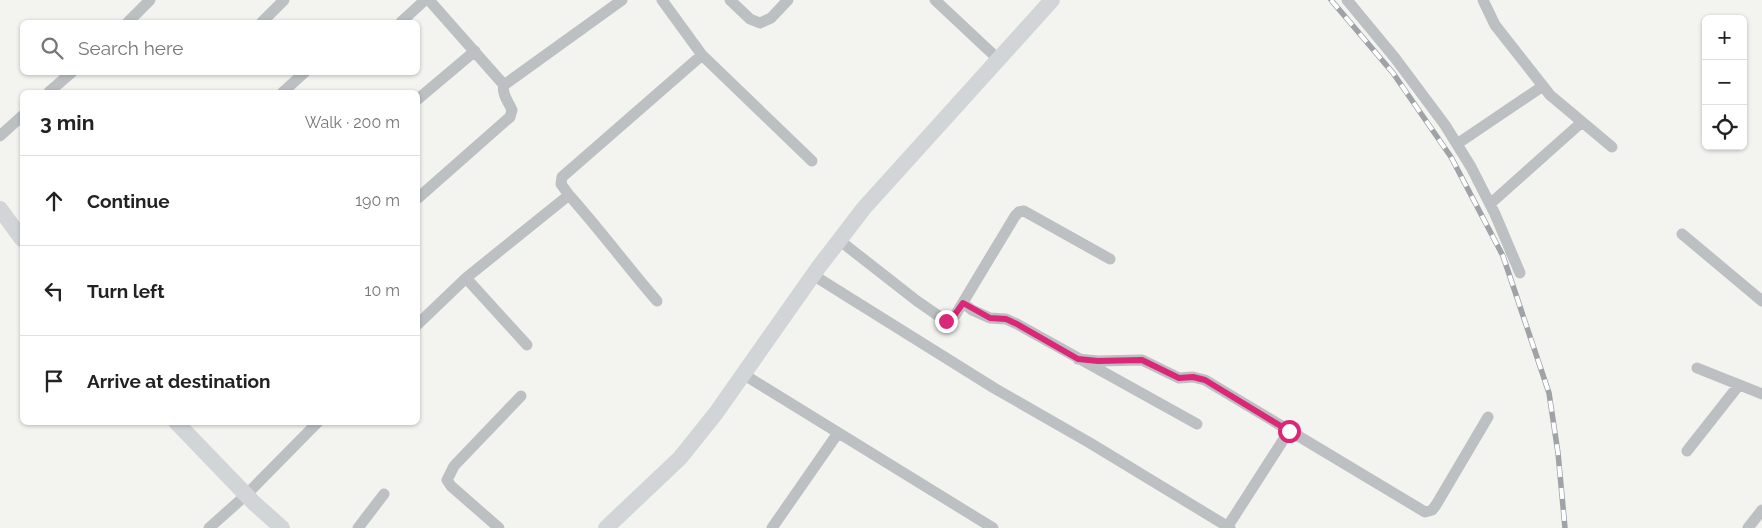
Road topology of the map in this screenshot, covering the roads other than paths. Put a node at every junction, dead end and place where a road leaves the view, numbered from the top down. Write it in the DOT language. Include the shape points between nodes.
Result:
graph roads {
  1 [pos="150,0"];
  2 [pos="284,0"];
  3 [pos="425,0"];
  4 [pos="429,0"];
  5 [pos="622,0"];
  6 [pos="662,0"];
  7 [pos="730,0"];
  8 [pos="788,0"];
  9 [pos="935,0"];
  10 [pos="1052,0"];
  11 [pos="1347,0"];
  12 [pos="1483,0"];
  13 [pos="130,20"];
  14 [pos="264,20"];
  15 [pos="403,20"];
  16 [pos="474,51"];
  17 [pos="702,55"];
  18 [pos="998,59"];
  19 [pos="69,75"];
  20 [pos="301,75"];
  21 [pos="504,85"];
  22 [pos="1543,86"];
  23 [pos="51,90"];
  24 [pos="285,90"];
  25 [pos="420,97"];
  26 [pos="20,118"];
  27 [pos="1582,122"];
  28 [pos="0,136"];
  29 [pos="1457,144"];
  30 [pos="1612,147"];
  31 [pos="812,162"];
  32 [pos="569,195"];
  33 [pos="420,196"];
  34 [pos="1490,204"];
  35 [pos="0,209"];
  36 [pos="1682,234"];
  37 [pos="20,236"];
  38 [pos="839,240"];
  39 [pos="1110,259"];
  40 [pos="1520,273"];
  41 [pos="813,275"];
  42 [pos="466,278"];
  43 [pos="657,301"];
  44 [pos="1762,302"];
  45 [pos="963,303"];
  46 [pos="420,322"];
  47 [pos="527,345"];
  48 [pos="1078,359"];
  49 [pos="1697,368"];
  50 [pos="743,374"];
  51 [pos="1739,385"];
  52 [pos="1762,394"];
  53 [pos="520,396"];
  54 [pos="1488,418"];
  55 [pos="1197,424"];
  56 [pos="179,425"];
  57 [pos="315,425"];
  58 [pos="1289,431"];
  59 [pos="838,433"];
  60 [pos="1687,451"];
  61 [pos="384,494"];
  62 [pos="246,495"];
  63 [pos="1762,510"];
  64 [pos="1229,527"];
  65 [pos="208,528"];
  66 [pos="282,528"];
  67 [pos="358,528"];
  68 [pos="499,528"];
  69 [pos="606,528"];
  70 [pos="772,528"];
  71 [pos="993,528"];
  72 [pos="1748,528"];
  1 -- 13 [label="street"];
  2 -- 14 [label="street"];
  3 -- 15 [label="street"];
  4 -- 16 [label="street"];
  5 -- 21 [label="street"];
  6 -- 17 [label="street"];
  7 -- 8 [label="street" via="750,19 760,23 771,18"];
  9 -- 18 [label="street"];
  10 -- 18 [label="main road"];
  11 -- 29 [label="street" via="1395,58"];
  12 -- 22 [label="street" via="1495,25"];
  16 -- 21 [label="street"];
  16 -- 25 [label="street"];
  17 -- 31 [label="street"];
  17 -- 32 [label="street" via="562,177 561,184"];
  18 -- 38 [label="main road"];
  19 -- 23 [label="street"];
  20 -- 24 [label="street"];
  21 -- 33 [label="street" via="502,89 512,110 510,117"];
  22 -- 27 [label="street"];
  22 -- 29 [label="street"];
  26 -- 28 [label="street"];
  27 -- 30 [label="street"];
  27 -- 34 [label="street"];
  29 -- 34 [label="street"];
  32 -- 42 [label="street"];
  32 -- 43 [label="street"];
  34 -- 40 [label="street"];
  35 -- 37 [label="main road"];
  36 -- 44 [label="street"];
  38 -- 41 [label="main road"];
  38 -- 45 [label="street" via="946,321 951,320"];
  39 -- 45 [label="street" via="1024,211 1019,212"];
  41 -- 50 [label="main road"];
  41 -- 64 [label="street" via="994,388"];
  42 -- 46 [label="street"];
  42 -- 47 [label="street"];
  45 -- 48 [label="street" via="990,318 1017,324"];
  48 -- 55 [label="street"];
  48 -- 58 [label="street" via="1142,360 1179,378 1199,378"];
  49 -- 51 [label="street"];
  50 -- 59 [label="street"];
  50 -- 69 [label="main road" via="680,458"];
  51 -- 52 [label="street"];
  51 -- 60 [label="street"];
  53 -- 68 [label="street" via="454,466 448,480 450,486"];
  54 -- 58 [label="street" via="1436,505 1425,512"];
  56 -- 62 [label="main road"];
  57 -- 62 [label="street"];
  58 -- 64 [label="street"];
  59 -- 70 [label="street"];
  59 -- 71 [label="street"];
  61 -- 67 [label="street"];
  62 -- 65 [label="street"];
  62 -- 66 [label="main road"];
  63 -- 72 [label="street"];
}
